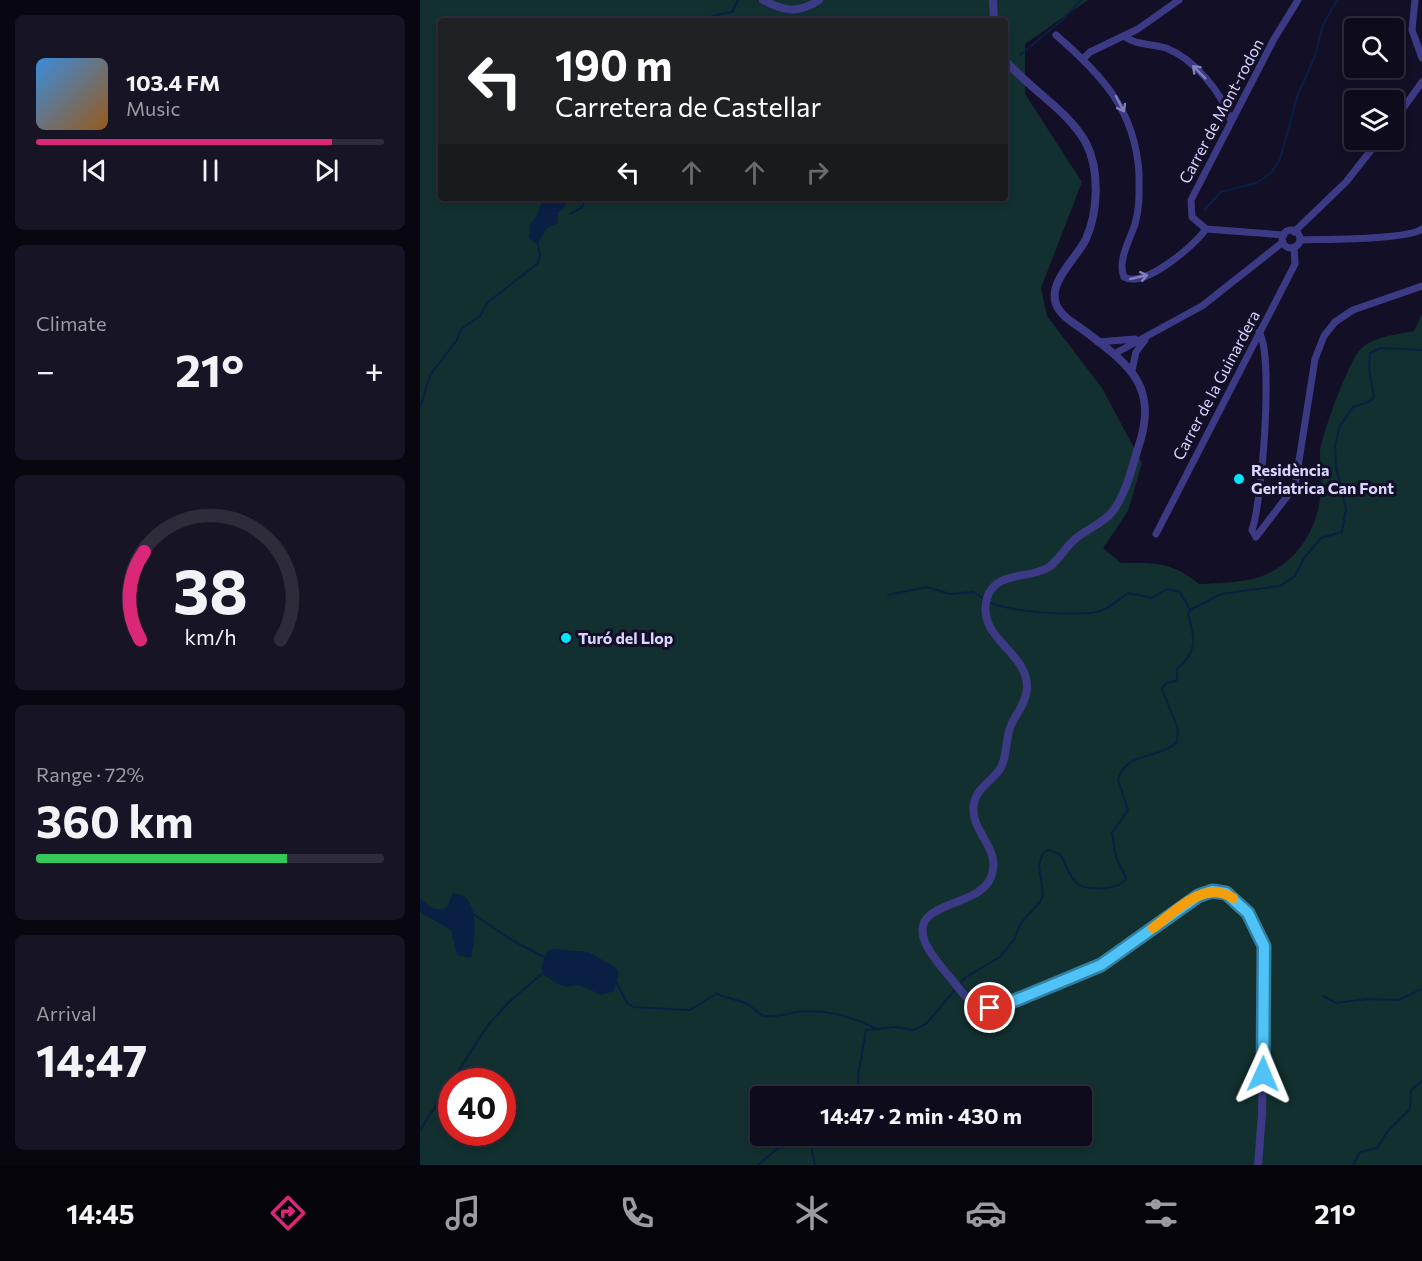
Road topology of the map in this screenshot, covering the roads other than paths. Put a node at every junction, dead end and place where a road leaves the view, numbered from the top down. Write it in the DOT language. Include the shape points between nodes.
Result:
graph roads {
  1 [pos="763,0"];
  2 [pos="819,0"];
  3 [pos="993,0"];
  4 [pos="1179,0"];
  5 [pos="1298,0"];
  6 [pos="1415,0"];
  7 [pos="994,18"];
  8 [pos="1056,35"];
  9 [pos="1125,37"];
  10 [pos="1422,58"];
  11 [pos="1083,59"];
  12 [pos="1008,63"];
  13 [pos="1422,82"];
  14 [pos="1404,107"];
  15 [pos="1231,121"];
  16 [pos="1371,150"];
  17 [pos="1206,229"];
  18 [pos="1422,229"];
  19 [pos="1294,232"];
  20 [pos="1283,239"];
  21 [pos="1299,240"];
  22 [pos="1294,247"];
  23 [pos="1422,286"];
  24 [pos="1259,332"];
  25 [pos="1149,336"];
  26 [pos="1098,342"];
  27 [pos="1114,354"];
  28 [pos="1132,370"];
  29 [pos="1156,534"];
  30 [pos="1258,1165"];
  1 -- 2 [label="street" via="792,11"];
  3 -- 7 [label="street"];
  4 -- 9 [label="street"];
  5 -- 15 [label="street, Carrer de Mont-rodon"];
  6 -- 10 [label="street" via="1412,30"];
  8 -- 11 [label="street"];
  9 -- 11 [label="street"];
  15 -- 9 [label="street, one-way" via="1211,85 1185,59 1168,49"];
  11 -- 17 [label="street, one-way" via="1114,93 1136,148 1138,211 1122,262 1124,277 1133,279 1155,272"];
  12 -- 26 [label="street" via="1076,129 1089,150 1095,184 1092,221 1081,247 1058,281 1054,298 1065,316"];
  13 -- 14 [label="street"];
  15 -- 17 [label="street, Carrer de Mont-rodon" via="1192,195 1192,217"];
  16 -- 19 [label="street" via="1346,182"];
  17 -- 20 [label="street"];
  18 -- 21 [label="street" via="1399,235"];
  19 -- 20 [label="street"];
  19 -- 21 [label="street"];
  20 -- 22 [label="street" via="1288,248"];
  20 -- 25 [label="street" via="1202,306"];
  21 -- 22 [label="street"];
  22 -- 24 [label="street, Carrer de la Guinardera" via="1295,264"];
  23 -- 24 [label="street" via="1353,310 1335,322 1324,336 1314,359 1296,482 1256,537 1252,530 1266,396 1265,348"];
  24 -- 29 [label="street, Carrer de la Guinardera"];
  25 -- 26 [label="street"];
  25 -- 27 [label="street"];
  25 -- 28 [label="street" via="1136,352"];
  26 -- 27 [label="street"];
  27 -- 28 [label="street"];
  28 -- 30 [label="street" via="1144,398 1145,426 1113,511 1071,542 1049,566 1005,578 988,597 986,610 992,632 1023,670 1026,694 1009,730 1003,763 974,802 974,819 994,858 993,874 978,895 933,911 924,925 926,945 972,1004 997,1007 1090,970 1198,896 1212,891 1226,893 1248,913 1265,951"];
}
